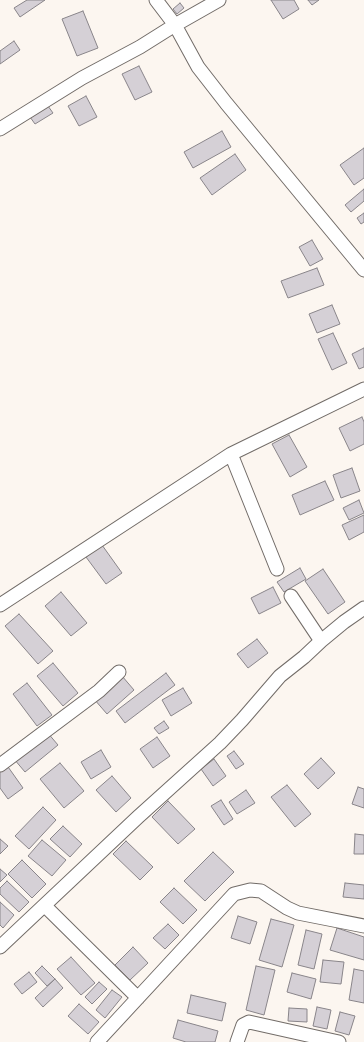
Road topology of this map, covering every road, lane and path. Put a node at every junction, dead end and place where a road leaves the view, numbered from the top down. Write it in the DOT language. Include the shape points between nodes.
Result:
graph roads {
  1 [pos="156,0"];
  2 [pos="219,0"];
  3 [pos="175,25"];
  4 [pos="0,129"];
  5 [pos="364,270"];
  6 [pos="364,389"];
  7 [pos="230,454"];
  8 [pos="277,569"];
  9 [pos="291,596"];
  10 [pos="0,604"];
  11 [pos="364,608"];
  12 [pos="321,641"];
  13 [pos="119,672"];
  14 [pos="0,765"];
  15 [pos="45,906"];
  16 [pos="364,926"];
  17 [pos="0,947"];
  18 [pos="138,998"];
  19 [pos="97,1042"];
  20 [pos="237,1042"];
  21 [pos="339,1042"];
  1 -- 3 [label="street"];
  2 -- 3 [label="street"];
  3 -- 4 [label="street"];
  3 -- 5 [label="street" via="198,67"];
  6 -- 7 [label="street"];
  7 -- 8 [label="street"];
  7 -- 10 [label="street"];
  9 -- 12 [label="street"];
  11 -- 12 [label="street"];
  12 -- 15 [label="street" via="274,681 220,743"];
  13 -- 14 [label="street" via="93,695"];
  15 -- 17 [label="street"];
  15 -- 18 [label="street"];
  16 -- 18 [label="street" via="298,913 261,891 250,890 234,894"];
  18 -- 19 [label="street"];
  20 -- 21 [label="street" via="243,1025 249,1022"];
}
